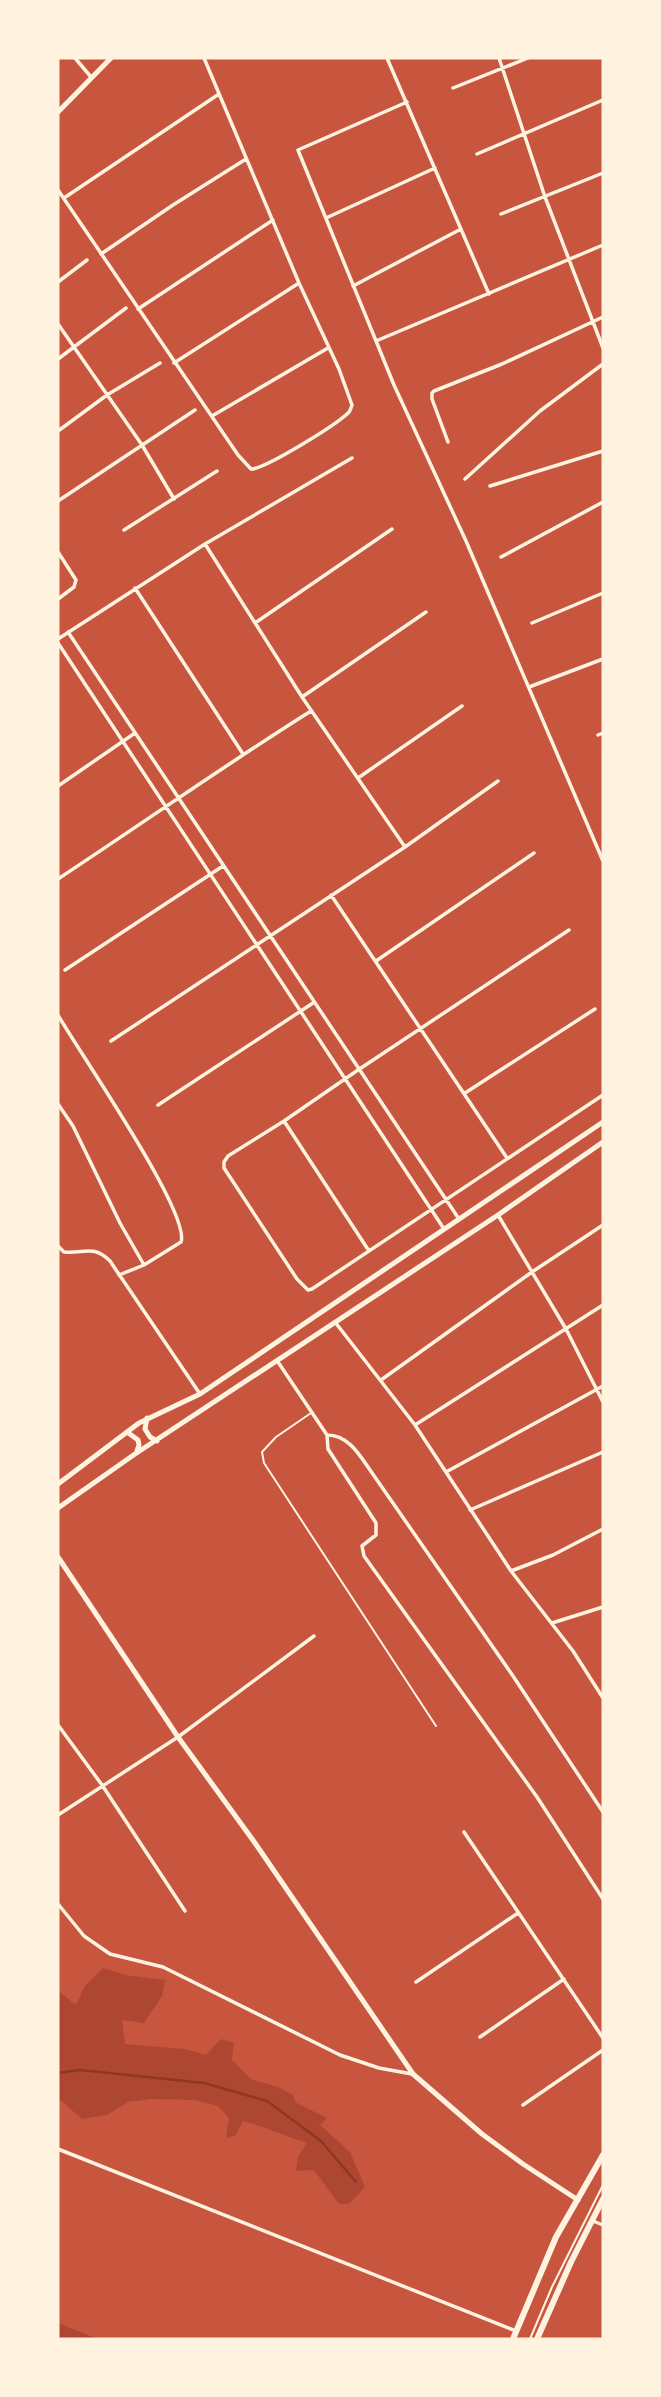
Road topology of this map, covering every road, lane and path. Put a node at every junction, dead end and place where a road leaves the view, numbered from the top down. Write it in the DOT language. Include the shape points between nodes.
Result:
graph roads {
  1 [pos="75,58"];
  2 [pos="111,58"];
  3 [pos="204,58"];
  4 [pos="387,58"];
  5 [pos="499,58"];
  6 [pos="528,58"];
  7 [pos="502,68"];
  8 [pos="92,78"];
  9 [pos="453,88"];
  10 [pos="219,94"];
  11 [pos="603,101"];
  12 [pos="407,103"];
  13 [pos="58,112"];
  14 [pos="523,135"];
  15 [pos="477,154"];
  16 [pos="246,159"];
  17 [pos="435,168"];
  18 [pos="603,173"];
  19 [pos="58,190"];
  20 [pos="545,197"];
  21 [pos="64,198"];
  22 [pos="501,215"];
  23 [pos="326,219"];
  24 [pos="273,220"];
  25 [pos="461,229"];
  26 [pos="603,245"];
  27 [pos="101,254"];
  28 [pos="570,259"];
  29 [pos="87,260"];
  30 [pos="58,282"];
  31 [pos="299,283"];
  32 [pos="353,286"];
  33 [pos="489,294"];
  34 [pos="126,308"];
  35 [pos="138,309"];
  36 [pos="603,317"];
  37 [pos="593,321"];
  38 [pos="58,324"];
  39 [pos="376,342"];
  40 [pos="74,347"];
  41 [pos="328,348"];
  42 [pos="603,348"];
  43 [pos="58,359"];
  44 [pos="160,363"];
  45 [pos="174,363"];
  46 [pos="603,364"];
  47 [pos="107,395"];
  48 [pos="195,410"];
  49 [pos="212,416"];
  50 [pos="58,431"];
  51 [pos="447,442"];
  52 [pos="142,445"];
  53 [pos="603,451"];
  54 [pos="352,458"];
  55 [pos="217,471"];
  56 [pos="465,479"];
  57 [pos="490,486"];
  58 [pos="174,499"];
  59 [pos="58,501"];
  60 [pos="603,502"];
  61 [pos="124,530"];
  62 [pos="391,530"];
  63 [pos="205,544"];
  64 [pos="58,552"];
  65 [pos="501,557"];
  66 [pos="135,588"];
  67 [pos="603,593"];
  68 [pos="58,600"];
  69 [pos="426,612"];
  70 [pos="255,623"];
  71 [pos="532,623"];
  72 [pos="68,632"];
  73 [pos="58,641"];
  74 [pos="603,659"];
  75 [pos="529,687"];
  76 [pos="302,697"];
  77 [pos="462,706"];
  78 [pos="311,711"];
  79 [pos="135,733"];
  80 [pos="122,743"];
  81 [pos="243,754"];
  82 [pos="358,778"];
  83 [pos="498,781"];
  84 [pos="58,786"];
  85 [pos="178,799"];
  86 [pos="165,809"];
  87 [pos="405,847"];
  88 [pos="534,853"];
  89 [pos="603,861"];
  90 [pos="223,866"];
  91 [pos="210,876"];
  92 [pos="58,879"];
  93 [pos="331,895"];
  94 [pos="569,930"];
  95 [pos="269,935"];
  96 [pos="256,944"];
  97 [pos="376,961"];
  98 [pos="65,970"];
  99 [pos="313,1003"];
  100 [pos="596,1009"];
  101 [pos="300,1012"];
  102 [pos="58,1015"];
  103 [pos="421,1029"];
  104 [pos="111,1041"];
  105 [pos="358,1069"];
  106 [pos="345,1078"];
  107 [pos="465,1093"];
  108 [pos="603,1095"];
  109 [pos="58,1104"];
  110 [pos="158,1105"];
  111 [pos="284,1121"];
  112 [pos="603,1122"];
  113 [pos="603,1142"];
  114 [pos="506,1158"];
  115 [pos="446,1200"];
  116 [pos="432,1209"];
  117 [pos="498,1215"];
  118 [pos="459,1220"];
  119 [pos="603,1225"];
  120 [pos="445,1230"];
  121 [pos="58,1247"];
  122 [pos="369,1251"];
  123 [pos="145,1265"];
  124 [pos="532,1272"];
  125 [pos="120,1275"];
  126 [pos="603,1305"];
  127 [pos="335,1322"];
  128 [pos="566,1329"];
  129 [pos="278,1362"];
  130 [pos="381,1381"];
  131 [pos="603,1386"];
  132 [pos="597,1390"];
  133 [pos="200,1394"];
  134 [pos="603,1402"];
  135 [pos="312,1413"];
  136 [pos="148,1418"];
  137 [pos="415,1425"];
  138 [pos="127,1432"];
  139 [pos="327,1435"];
  140 [pos="158,1441"];
  141 [pos="603,1452"];
  142 [pos="135,1454"];
  143 [pos="446,1472"];
  144 [pos="58,1484"];
  145 [pos="58,1508"];
  146 [pos="470,1510"];
  147 [pos="603,1529"];
  148 [pos="58,1557"];
  149 [pos="511,1571"];
  150 [pos="603,1607"];
  151 [pos="551,1623"];
  152 [pos="314,1636"];
  153 [pos="603,1698"];
  154 [pos="58,1725"];
  155 [pos="436,1726"];
  156 [pos="178,1737"];
  157 [pos="102,1785"];
  158 [pos="603,1812"];
  159 [pos="58,1815"];
  160 [pos="464,1832"];
  161 [pos="603,1899"];
  162 [pos="58,1904"];
  163 [pos="185,1911"];
  164 [pos="519,1913"];
  165 [pos="564,1979"];
  166 [pos="416,1983"];
  167 [pos="480,2037"];
  168 [pos="603,2038"];
  169 [pos="603,2050"];
  170 [pos="412,2074"];
  171 [pos="523,2105"];
  172 [pos="58,2149"];
  173 [pos="603,2155"];
  174 [pos="603,2185"];
  175 [pos="603,2199"];
  176 [pos="578,2200"];
  177 [pos="591,2221"];
  178 [pos="603,2225"];
  179 [pos="516,2331"];
  180 [pos="513,2339"];
  181 [pos="530,2339"];
  182 [pos="537,2339"];
  1 -- 8 [label="street"];
  2 -- 8 [label="main road"];
  3 -- 10 [label="street"];
  4 -- 12 [label="street"];
  5 -- 7 [label="street"];
  6 -- 7 [label="street"];
  7 -- 9 [label="street"];
  7 -- 14 [label="street"];
  8 -- 13 [label="main road"];
  10 -- 16 [label="street"];
  10 -- 21 [label="street"];
  11 -- 14 [label="street"];
  12 -- 17 [label="street"];
  12 -- 23 [label="street" via="298,150"];
  14 -- 15 [label="street"];
  14 -- 20 [label="street"];
  16 -- 24 [label="street"];
  16 -- 27 [label="street"];
  17 -- 23 [label="street"];
  17 -- 25 [label="street"];
  18 -- 20 [label="street"];
  19 -- 21 [label="street"];
  20 -- 22 [label="street"];
  20 -- 28 [label="street"];
  21 -- 27 [label="street"];
  23 -- 32 [label="street"];
  24 -- 31 [label="street"];
  24 -- 35 [label="street"];
  25 -- 32 [label="street"];
  25 -- 33 [label="street"];
  26 -- 28 [label="street"];
  27 -- 35 [label="street"];
  28 -- 33 [label="street"];
  28 -- 37 [label="street"];
  29 -- 30 [label="street"];
  31 -- 41 [label="street"];
  31 -- 45 [label="street"];
  32 -- 39 [label="street"];
  33 -- 39 [label="street"];
  34 -- 40 [label="street"];
  35 -- 45 [label="street"];
  36 -- 37 [label="street"];
  37 -- 42 [label="street"];
  37 -- 51 [label="street" via="432,393"];
  38 -- 40 [label="street"];
  39 -- 75 [label="street"];
  40 -- 43 [label="street"];
  40 -- 47 [label="street"];
  41 -- 49 [label="street"];
  41 -- 49 [label="street" via="352,405 349,413 265,466 251,469"];
  44 -- 47 [label="street"];
  45 -- 49 [label="street"];
  46 -- 56 [label="street" via="540,411"];
  47 -- 50 [label="street"];
  47 -- 52 [label="street"];
  48 -- 52 [label="street"];
  52 -- 58 [label="street"];
  52 -- 59 [label="street"];
  53 -- 57 [label="street"];
  54 -- 63 [label="street"];
  55 -- 58 [label="street"];
  58 -- 61 [label="street"];
  60 -- 65 [label="street"];
  62 -- 70 [label="street"];
  63 -- 66 [label="street"];
  63 -- 70 [label="street"];
  64 -- 68 [label="street" via="76,580 75,587"];
  66 -- 72 [label="street"];
  66 -- 81 [label="street"];
  67 -- 71 [label="street"];
  69 -- 76 [label="street"];
  70 -- 76 [label="street"];
  72 -- 73 [label="street"];
  72 -- 79 [label="street"];
  73 -- 80 [label="street"];
  74 -- 75 [label="street"];
  75 -- 89 [label="street"];
  76 -- 78 [label="street"];
  77 -- 82 [label="street"];
  78 -- 81 [label="street"];
  78 -- 82 [label="street"];
  79 -- 80 [label="street"];
  79 -- 85 [label="street"];
  80 -- 84 [label="street"];
  80 -- 86 [label="street"];
  81 -- 85 [label="street"];
  82 -- 87 [label="street"];
  83 -- 87 [label="street"];
  85 -- 86 [label="street"];
  85 -- 90 [label="street"];
  86 -- 91 [label="street"];
  86 -- 92 [label="street"];
  87 -- 93 [label="street"];
  88 -- 97 [label="street"];
  90 -- 91 [label="street"];
  90 -- 95 [label="street"];
  91 -- 96 [label="street"];
  91 -- 98 [label="street"];
  93 -- 95 [label="street"];
  93 -- 97 [label="street"];
  94 -- 103 [label="street"];
  95 -- 96 [label="street"];
  95 -- 99 [label="street"];
  96 -- 101 [label="street"];
  96 -- 104 [label="street"];
  97 -- 103 [label="street"];
  99 -- 101 [label="street"];
  99 -- 105 [label="street"];
  100 -- 107 [label="street"];
  101 -- 106 [label="street"];
  101 -- 110 [label="street"];
  102 -- 123 [label="street" via="149,1161 180,1226 181,1242"];
  103 -- 105 [label="street"];
  103 -- 107 [label="street"];
  105 -- 106 [label="street"];
  105 -- 115 [label="street"];
  106 -- 111 [label="street"];
  106 -- 116 [label="street"];
  107 -- 114 [label="street"];
  108 -- 114 [label="street"];
  109 -- 123 [label="street"];
  111 -- 122 [label="street"];
  111 -- 122 [label="street" via="228,1156 224,1168 307,1290"];
  112 -- 118 [label="main road"];
  113 -- 117 [label="main road"];
  114 -- 115 [label="street"];
  115 -- 116 [label="street"];
  115 -- 118 [label="street"];
  116 -- 120 [label="street"];
  116 -- 122 [label="street"];
  117 -- 124 [label="street"];
  117 -- 127 [label="main road"];
  118 -- 120 [label="main road"];
  119 -- 124 [label="street"];
  120 -- 133 [label="main road"];
  121 -- 125 [label="street" via="64,1252 102,1253"];
  123 -- 125 [label="street"];
  124 -- 128 [label="street"];
  124 -- 130 [label="street"];
  125 -- 133 [label="street"];
  126 -- 128 [label="street"];
  127 -- 129 [label="main road"];
  127 -- 130 [label="street"];
  128 -- 132 [label="street"];
  128 -- 137 [label="street"];
  129 -- 135 [label="street"];
  129 -- 140 [label="main road"];
  130 -- 137 [label="street"];
  131 -- 132 [label="street"];
  132 -- 134 [label="street"];
  132 -- 143 [label="street"];
  133 -- 136 [label="main road"];
  135 -- 139 [label="street"];
  135 -- 155 [label="lane" via="268,1443 262,1452 264,1463"];
  136 -- 138 [label="main road"];
  136 -- 140 [label="main road" via="145,1429"];
  137 -- 143 [label="street"];
  138 -- 142 [label="main road" via="138,1440"];
  138 -- 144 [label="main road"];
  139 -- 158 [label="street" via="351,1444 370,1469"];
  139 -- 161 [label="street" via="328,1449 376,1523 376,1535 362,1546 364,1556 537,1797"];
  140 -- 142 [label="main road"];
  141 -- 146 [label="street"];
  142 -- 145 [label="main road"];
  143 -- 146 [label="street"];
  146 -- 149 [label="street"];
  147 -- 149 [label="street"];
  148 -- 156 [label="main road"];
  149 -- 151 [label="street"];
  150 -- 151 [label="street"];
  151 -- 153 [label="street"];
  152 -- 156 [label="street"];
  154 -- 157 [label="street"];
  156 -- 157 [label="street"];
  156 -- 170 [label="main road"];
  157 -- 159 [label="street"];
  157 -- 163 [label="street"];
  160 -- 164 [label="street"];
  162 -- 170 [label="street" via="84,1936 110,1954 163,1967 340,2055"];
  164 -- 165 [label="street"];
  164 -- 166 [label="street"];
  165 -- 167 [label="street"];
  165 -- 168 [label="street"];
  169 -- 171 [label="street"];
  170 -- 176 [label="main road" via="482,2134"];
  172 -- 179 [label="street"];
  173 -- 176 [label="main road"];
  174 -- 181 [label="lane"];
  175 -- 177 [label="main road"];
  176 -- 179 [label="main road" via="546,2259"];
  177 -- 178 [label="street"];
  177 -- 182 [label="main road"];
  179 -- 180 [label="main road"];
}
